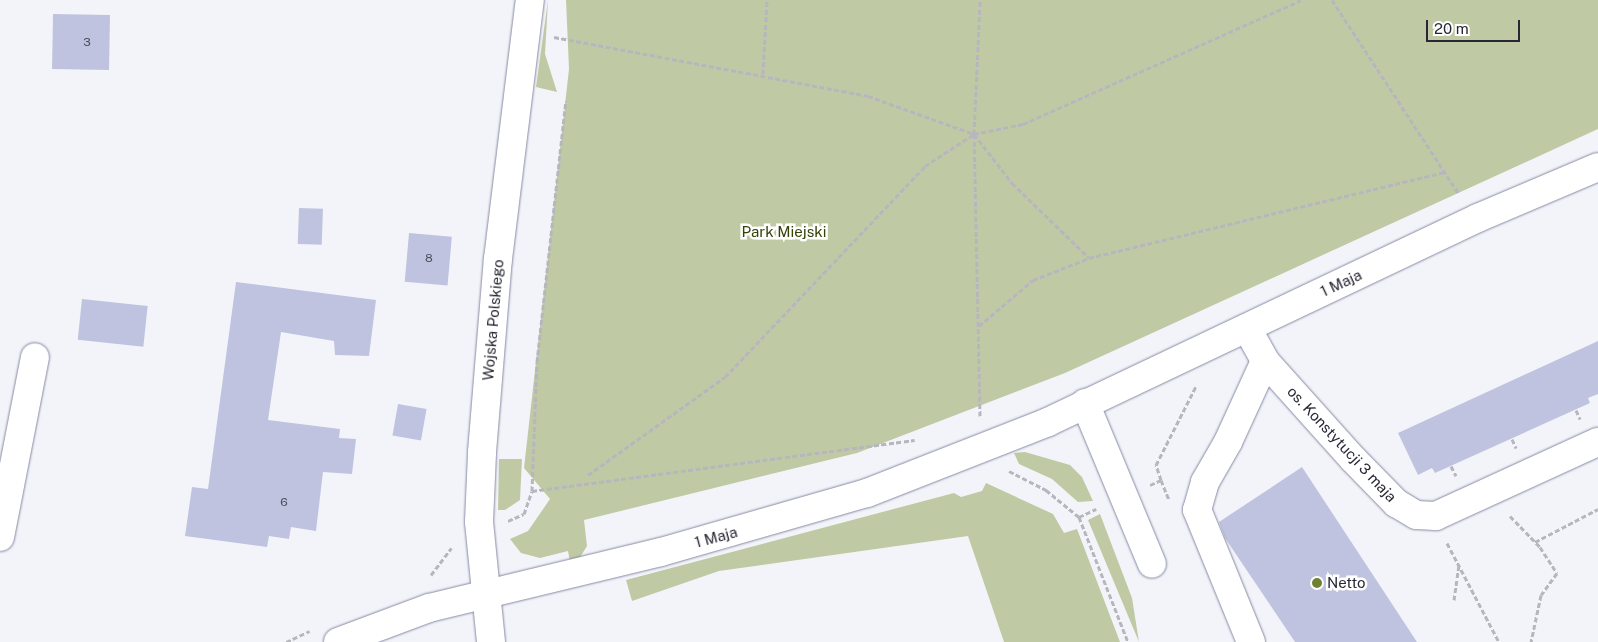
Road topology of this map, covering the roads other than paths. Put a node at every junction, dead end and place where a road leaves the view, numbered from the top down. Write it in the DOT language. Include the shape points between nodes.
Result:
graph roads {
  1 [pos="530,0"];
  2 [pos="1598,167"];
  3 [pos="1246,328"];
  4 [pos="34,358"];
  5 [pos="1265,361"];
  6 [pos="1085,403"];
  7 [pos="1598,442"];
  8 [pos="0,537"];
  9 [pos="1152,564"];
  10 [pos="486,595"];
  11 [pos="338,642"];
  12 [pos="491,642"];
  13 [pos="1251,642"];
  1 -- 10 [label="street, Wojska Polskiego" via="498,259 482,452 479,522"];
  2 -- 3 [label="street, 1 Maja" via="1478,218"];
  3 -- 5 [label="street, os. Konstytucji 3 maja"];
  3 -- 6 [label="street, 1 Maja"];
  4 -- 8 [label="street"];
  5 -- 7 [label="street, os. Konstytucji 3 maja" via="1396,503 1416,515 1429,516 1488,495"];
  5 -- 13 [label="street" via="1228,442 1205,482 1197,510"];
  6 -- 9 [label="street"];
  6 -- 10 [label="street, 1 Maja" via="997,444 836,504"];
  10 -- 11 [label="street, 1 Maja" via="388,620"];
  10 -- 12 [label="street, Wojska Polskiego"];
}
